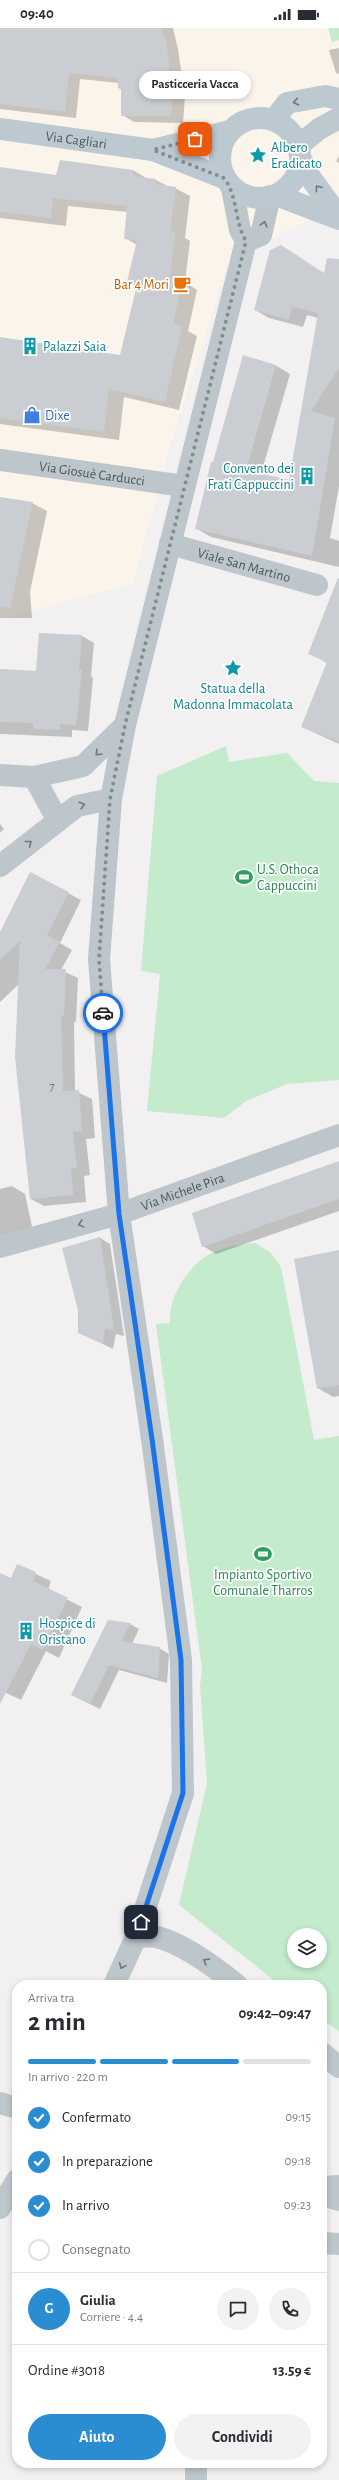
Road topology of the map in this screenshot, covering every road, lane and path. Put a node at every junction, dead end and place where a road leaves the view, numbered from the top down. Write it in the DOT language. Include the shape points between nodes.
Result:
graph roads {
  1 [pos="339,99"];
  2 [pos="339,118"];
  3 [pos="274,120"];
  4 [pos="0,129"];
  5 [pos="230,131"];
  6 [pos="153,150"];
  7 [pos="299,152"];
  8 [pos="228,183"];
  9 [pos="273,196"];
  10 [pos="339,218"];
  11 [pos="246,241"];
  12 [pos="0,460"];
  13 [pos="184,486"];
  14 [pos="170,544"];
  15 [pos="317,585"];
  16 [pos="125,725"];
  17 [pos="0,775"];
  18 [pos="34,777"];
  19 [pos="110,799"];
  20 [pos="58,821"];
  21 [pos="0,866"];
  22 [pos="339,1135"];
  23 [pos="119,1214"];
  24 [pos="0,1247"];
  25 [pos="136,1937"];
  26 [pos="116,1980"];
  27 [pos="231,1980"];
  28 [pos="327,2057"];
  29 [pos="339,2067"];
  30 [pos="0,2103"];
  31 [pos="12,2107"];
  32 [pos="339,2186"];
  33 [pos="327,2187"];
  34 [pos="12,2188"];
  35 [pos="327,2196"];
  36 [pos="339,2200"];
  37 [pos="0,2208"];
  38 [pos="327,2243"];
  39 [pos="339,2244"];
  40 [pos="196,2468"];
  41 [pos="196,2480"];
  1 -- 3 [label="main road, one-way" via="326,96 287,103"];
  2 -- 7 [label="main road" via="319,129"];
  3 -- 5 [label="main road" via="253,118 243,121"];
  3 -- 7 [label="main road" via="286,128"];
  4 -- 6 [label="main road, Via Cagliari"];
  5 -- 6 [label="main road, Via Cagliari"];
  5 -- 8 [label="main road" via="223,141 220,154 220,166"];
  6 -- 8 [label="main road, Via Cagliari"];
  7 -- 9 [label="main road" via="299,169 294,180 286,189"];
  10 -- 7 [label="main road, one-way" via="310,177"];
  8 -- 9 [label="main road" via="242,194 253,198"];
  8 -- 11 [label="street" via="240,230"];
  9 -- 10 [label="main road"];
  11 -- 9 [label="street, one-way" via="261,235"];
  11 -- 13 [label="street"];
  12 -- 13 [label="street, Via Giosuè Carducci"];
  13 -- 14 [label="street"];
  14 -- 15 [label="street, Viale San Martino"];
  14 -- 16 [label="street"];
  16 -- 18 [label="street, one-way" via="83,766"];
  16 -- 19 [label="street"];
  17 -- 18 [label="street"];
  18 -- 20 [label="street"];
  20 -- 19 [label="street, one-way" via="78,806"];
  19 -- 23 [label="street" via="99,959"];
  21 -- 20 [label="street, one-way"];
  22 -- 23 [label="street, Via Michele Pira"];
  23 -- 24 [label="street, Via Michele Pira, one-way"];
  23 -- 25 [label="street" via="180,1652 184,1734 183,1793"];
  25 -- 26 [label="street, one-way"];
  27 -- 25 [label="street, one-way" via="207,1961 157,1937"];
  28 -- 29 [label="street"];
  30 -- 31 [label="street"];
  32 -- 33 [label="street"];
  34 -- 37 [label="street"];
  35 -- 36 [label="street"];
  38 -- 39 [label="street"];
  40 -- 41 [label="street"];
}
